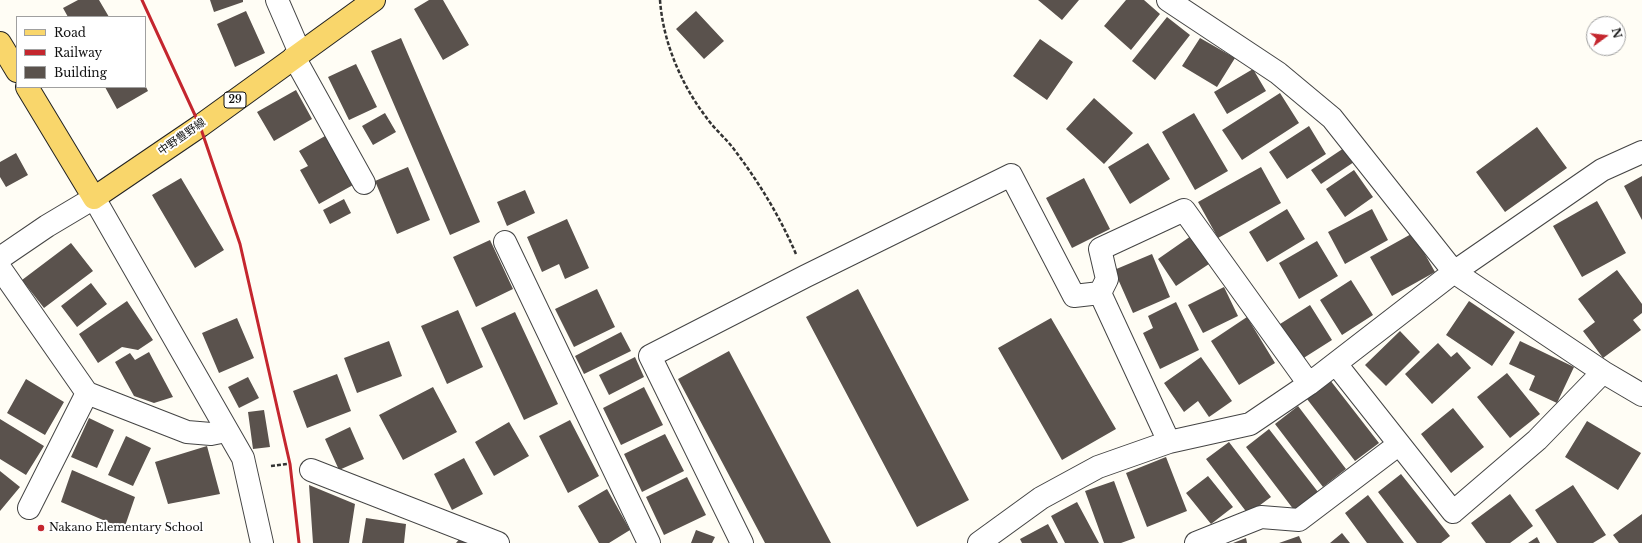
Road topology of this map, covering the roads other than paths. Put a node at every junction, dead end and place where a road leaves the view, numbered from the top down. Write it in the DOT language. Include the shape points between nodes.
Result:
graph roads {
  1 [pos="277,0"];
  2 [pos="1168,0"];
  3 [pos="366,2"];
  4 [pos="0,43"];
  5 [pos="297,55"];
  6 [pos="16,69"];
  7 [pos="28,88"];
  8 [pos="1642,152"];
  9 [pos="364,183"];
  10 [pos="94,198"];
  11 [pos="505,242"];
  12 [pos="0,258"];
  13 [pos="0,268"];
  14 [pos="1454,272"];
  15 [pos="1100,293"];
  16 [pos="1336,364"];
  17 [pos="1603,372"];
  18 [pos="1309,384"];
  19 [pos="87,393"];
  20 [pos="1642,395"];
  21 [pos="226,431"];
  22 [pos="1169,442"];
  23 [pos="1398,445"];
  24 [pos="311,470"];
  25 [pos="29,508"];
  26 [pos="1005,536"];
  27 [pos="262,543"];
  28 [pos="498,543"];
  29 [pos="649,543"];
  30 [pos="742,543"];
  31 [pos="979,543"];
  32 [pos="1196,543"];
  1 -- 5 [label="street"];
  2 -- 14 [label="street" via="1278,73 1332,118"];
  3 -- 5 [label="main road, 中野豊野線 / 29"];
  4 -- 6 [label="main road"];
  5 -- 9 [label="street"];
  5 -- 10 [label="main road, 中野豊野線 / 29" via="200,126"];
  7 -- 10 [label="main road"];
  8 -- 14 [label="street" via="1602,170"];
  10 -- 12 [label="street"];
  10 -- 21 [label="street"];
  11 -- 29 [label="street"];
  13 -- 19 [label="street"];
  14 -- 16 [label="street"];
  14 -- 17 [label="street"];
  15 -- 18 [label="street" via="1107,279 1100,249 1184,210"];
  15 -- 22 [label="street"];
  15 -- 30 [label="street" via="1074,296 1011,175 650,356"];
  16 -- 18 [label="street"];
  16 -- 23 [label="street"];
  17 -- 20 [label="street"];
  17 -- 23 [label="street" via="1537,440 1453,512"];
  18 -- 22 [label="street" via="1250,424"];
  19 -- 21 [label="street" via="188,432 211,434"];
  19 -- 25 [label="street"];
  21 -- 27 [label="street" via="243,458"];
  22 -- 26 [label="street" via="1098,467 1041,498"];
  23 -- 32 [label="street" via="1299,520 1261,517"];
  24 -- 28 [label="street"];
  26 -- 31 [label="street"];
}
